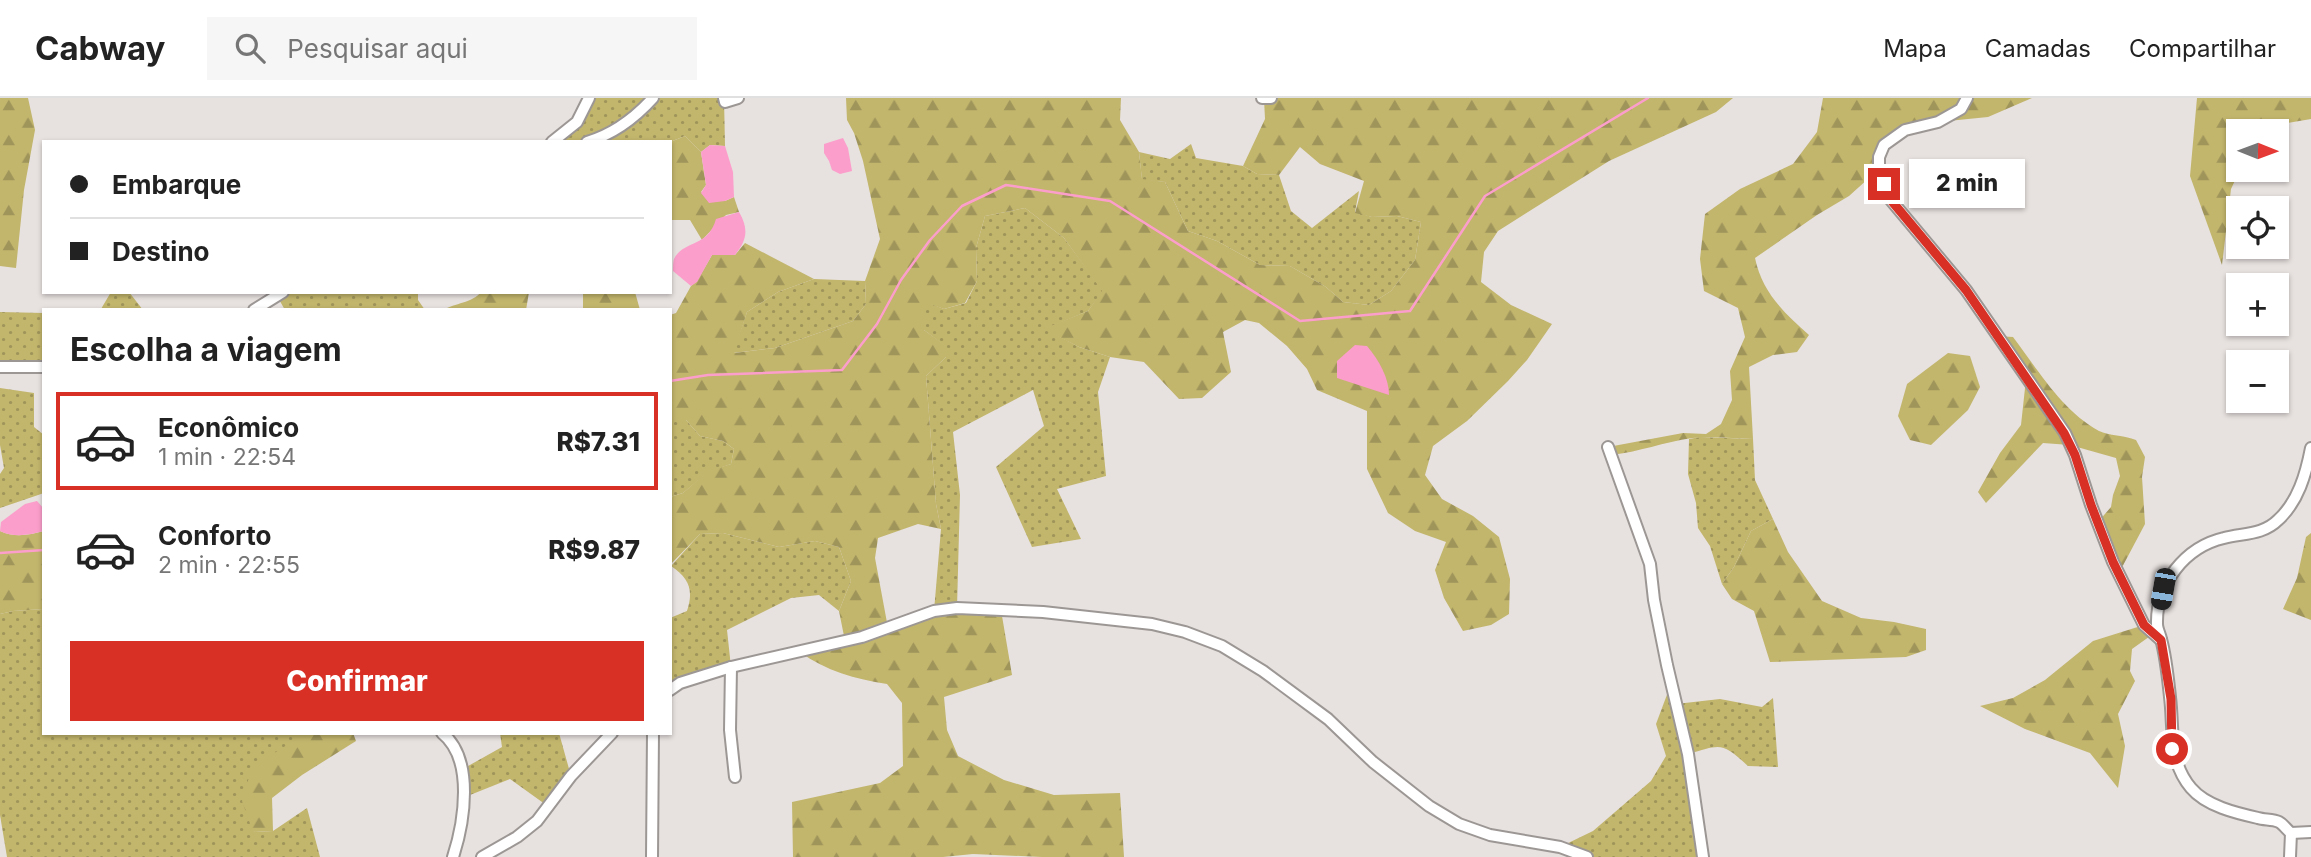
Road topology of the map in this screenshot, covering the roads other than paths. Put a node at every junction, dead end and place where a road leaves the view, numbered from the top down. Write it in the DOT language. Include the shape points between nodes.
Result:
graph roads {
  1 [pos="589,98"];
  2 [pos="653,98"];
  3 [pos="724,98"];
  4 [pos="738,98"];
  5 [pos="1262,98"];
  6 [pos="1271,98"];
  7 [pos="1966,98"];
  8 [pos="554,140"];
  9 [pos="594,140"];
  10 [pos="280,294"];
  11 [pos="257,308"];
  12 [pos="0,367"];
  13 [pos="42,367"];
  14 [pos="1608,447"];
  15 [pos="2311,448"];
  16 [pos="2161,640"];
  17 [pos="732,667"];
  18 [pos="672,689"];
  19 [pos="445,735"];
  20 [pos="610,735"];
  21 [pos="653,735"];
  22 [pos="735,777"];
  23 [pos="2311,832"];
  24 [pos="2291,833"];
  25 [pos="453,857"];
  26 [pos="482,857"];
  27 [pos="652,857"];
  28 [pos="1587,857"];
  29 [pos="1703,857"];
  30 [pos="2290,857"];
  1 -- 8 [label="street" via="577,122"];
  2 -- 9 [label="street" via="635,117"];
  3 -- 4 [label="street" via="725,102"];
  5 -- 6 [label="street"];
  7 -- 16 [label="street" via="1961,108 1938,122 1906,130 1884,145 1879,169 1890,199 1966,290 2064,433 2113,562 2144,625"];
  10 -- 11 [label="street"];
  12 -- 13 [label="street"];
  14 -- 29 [label="street" via="1650,564 1664,652 1688,754"];
  15 -- 16 [label="street" via="2294,501 2277,521 2252,534 2201,547 2182,560 2163,589 2157,625"];
  16 -- 24 [label="street" via="2171,699 2172,749 2182,777 2193,791 2218,806 2279,822"];
  17 -- 18 [label="street"];
  17 -- 22 [label="street" via="730,730"];
  17 -- 28 [label="street" via="862,638 934,611 957,608 1152,624 1222,646 1263,671 1328,719 1429,806 1458,824"];
  19 -- 25 [label="street" via="451,740 461,769 465,797"];
  20 -- 26 [label="street" via="537,821"];
  21 -- 27 [label="street"];
  23 -- 24 [label="street"];
  24 -- 30 [label="street"];
}
